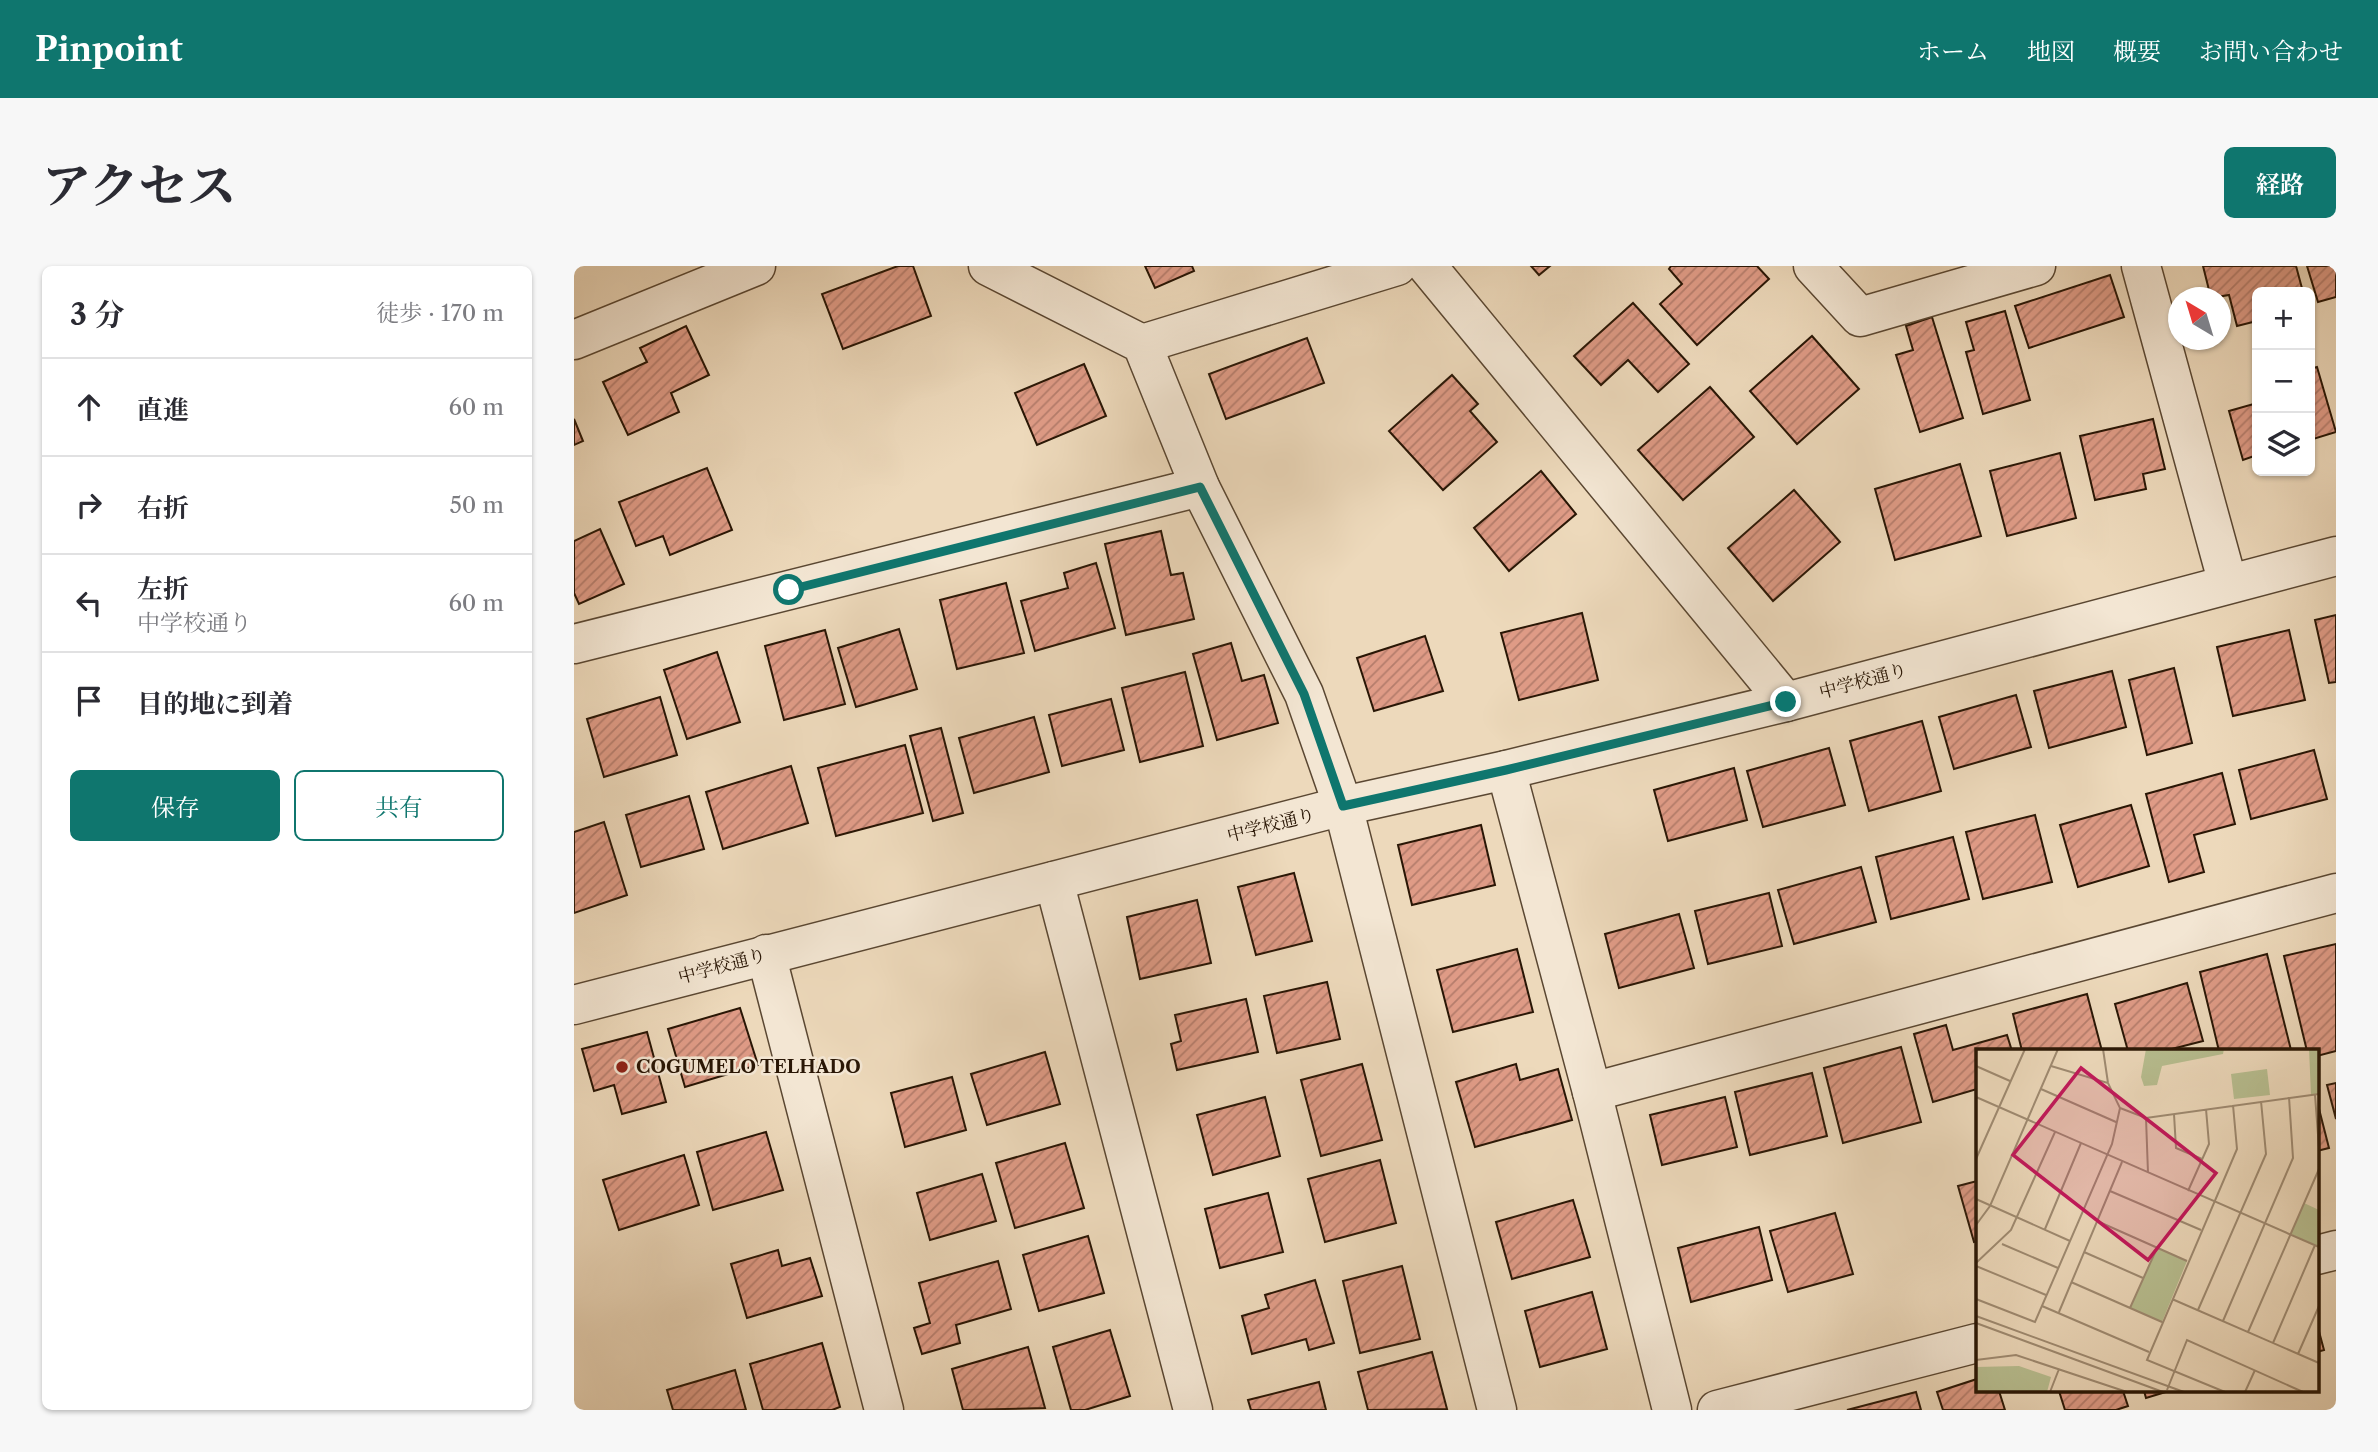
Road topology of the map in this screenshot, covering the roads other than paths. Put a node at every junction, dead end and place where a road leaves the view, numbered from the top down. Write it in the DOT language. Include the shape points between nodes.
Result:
graph roads {
  1 [pos="756,266"];
  2 [pos="988,266"];
  3 [pos="1397,266"];
  4 [pos="1427,266"];
  5 [pos="1813,266"];
  6 [pos="2036,266"];
  7 [pos="2141,266"];
  8 [pos="574,340"];
  9 [pos="1142,344"];
  10 [pos="1200,487"];
  11 [pos="2336,556"];
  12 [pos="2228,584"];
  13 [pos="574,644"];
  14 [pos="1786,702"];
  15 [pos="1506,770"];
  16 [pos="1343,806"];
  17 [pos="1054,881"];
  18 [pos="2336,893"];
  19 [pos="766,954"];
  20 [pos="574,1004"];
  21 [pos="1592,1092"];
  22 [pos="1976,1343"];
  23 [pos="884,1410"];
  24 [pos="1193,1410"];
  25 [pos="1497,1410"];
  26 [pos="1672,1410"];
  27 [pos="1717,1410"];
  1 -- 8 [label="street"];
  2 -- 9 [label="street"];
  3 -- 9 [label="street"];
  4 -- 14 [label="street"];
  5 -- 6 [label="street" via="1860,317"];
  7 -- 12 [label="street"];
  9 -- 10 [label="street"];
  10 -- 13 [label="street"];
  10 -- 16 [label="street" via="1304,694"];
  11 -- 12 [label="street, 中学校通り"];
  12 -- 14 [label="street, 中学校通り"];
  14 -- 15 [label="street, 中学校通り"];
  15 -- 16 [label="street, 中学校通り"];
  15 -- 21 [label="street"];
  16 -- 17 [label="street, 中学校通り"];
  16 -- 25 [label="street"];
  17 -- 19 [label="street, 中学校通り"];
  17 -- 24 [label="street"];
  18 -- 21 [label="street"];
  19 -- 20 [label="street, 中学校通り"];
  19 -- 23 [label="street"];
  21 -- 26 [label="street"];
  22 -- 27 [label="street"];
}
